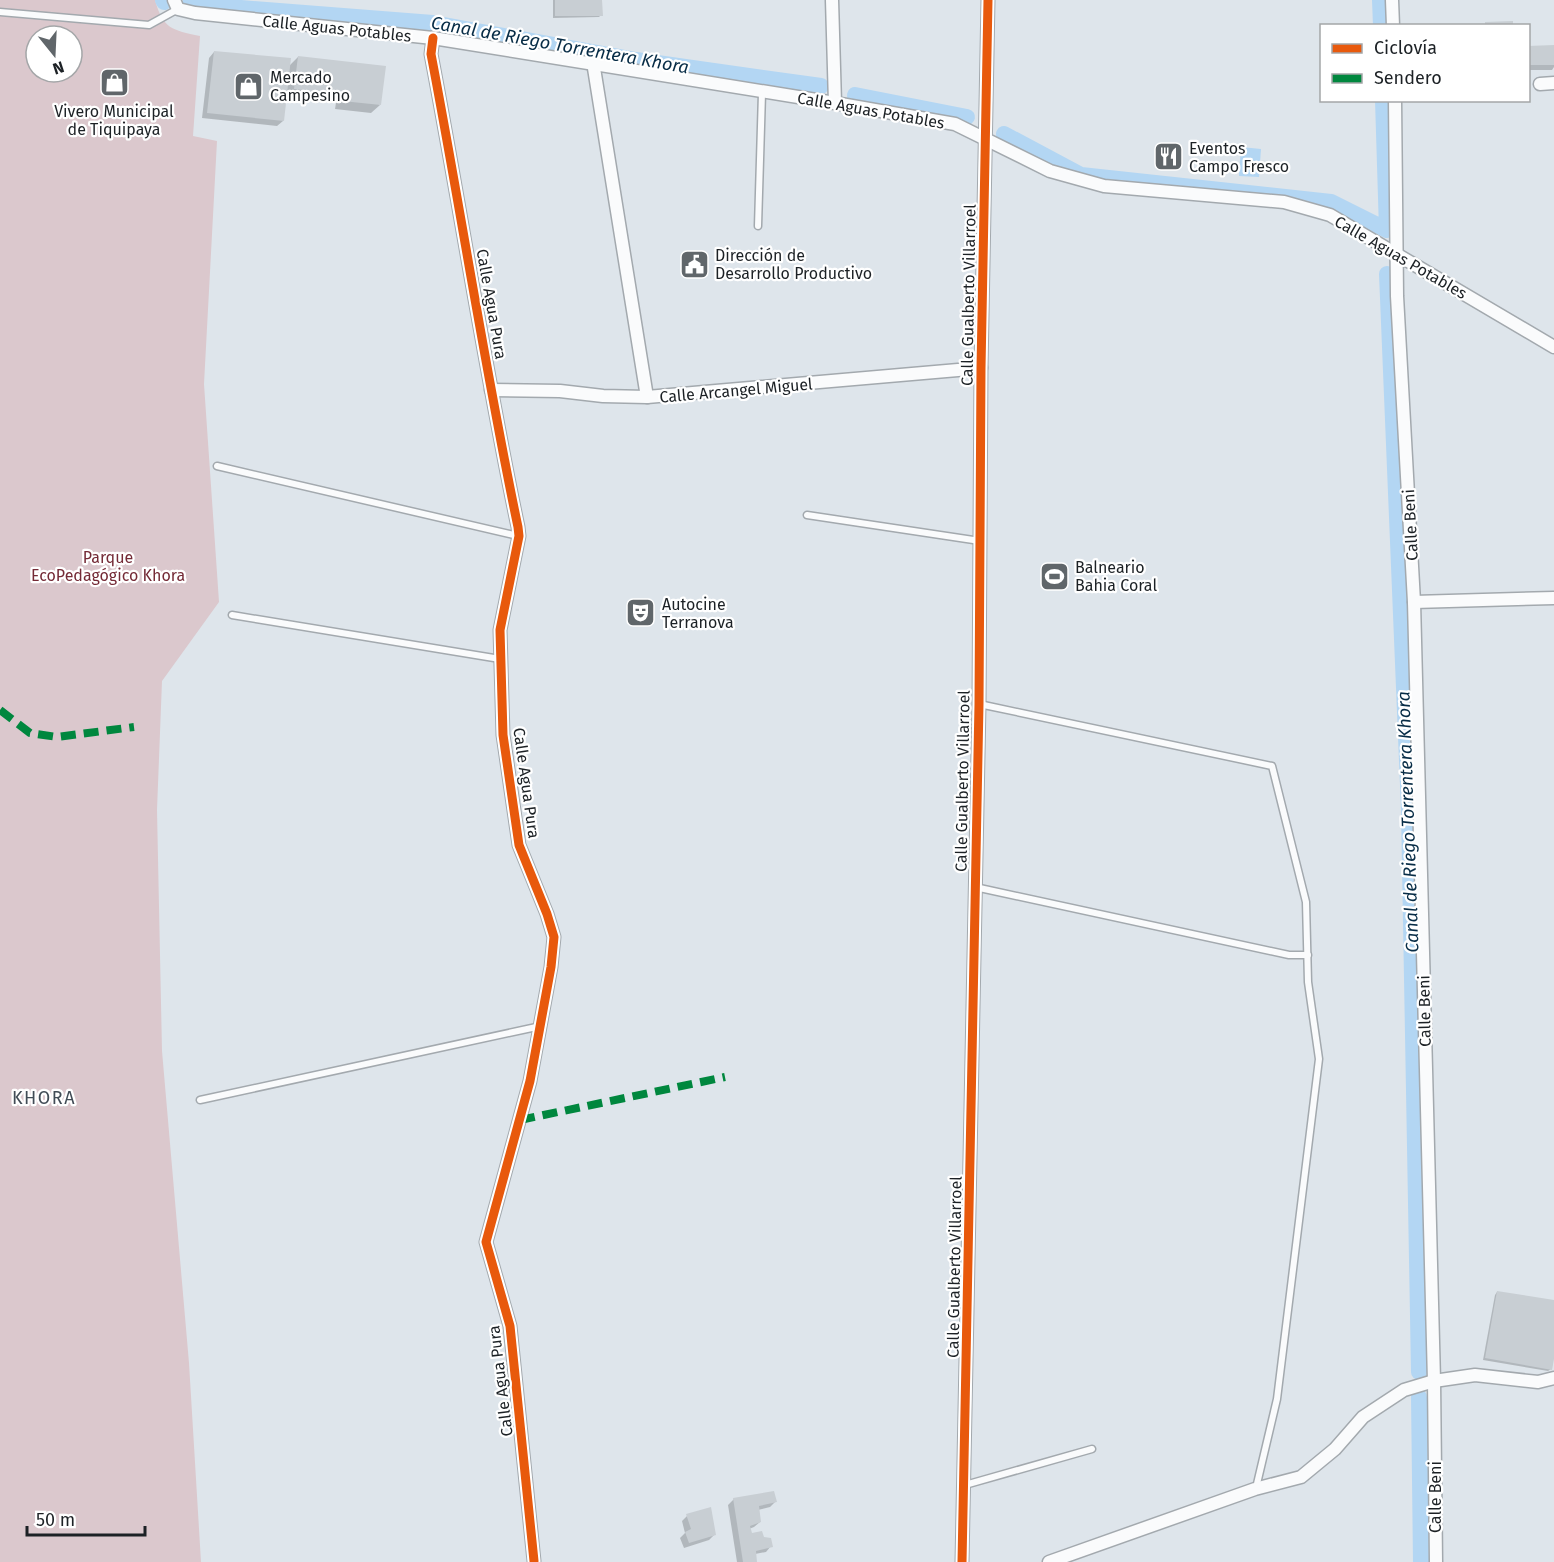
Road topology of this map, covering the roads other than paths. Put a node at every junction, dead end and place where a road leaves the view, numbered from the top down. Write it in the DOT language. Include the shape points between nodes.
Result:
graph roads {
  1 [pos="832,0"];
  2 [pos="988,0"];
  3 [pos="1392,0"];
  4 [pos="176,4"];
  5 [pos="0,12"];
  6 [pos="1393,24"];
  7 [pos="433,38"];
  8 [pos="592,62"];
  9 [pos="1554,83"];
  10 [pos="1540,84"];
  11 [pos="762,93"];
  12 [pos="1395,102"];
  13 [pos="835,103"];
  14 [pos="986,140"];
  15 [pos="758,226"];
  16 [pos="1395,253"];
  17 [pos="1554,347"];
  18 [pos="981,368"];
  19 [pos="492,390"];
  20 [pos="647,397"];
  21 [pos="217,466"];
  22 [pos="807,515"];
  23 [pos="519,536"];
  24 [pos="980,541"];
  25 [pos="1554,598"];
  26 [pos="1414,602"];
  27 [pos="232,615"];
  28 [pos="500,659"];
  29 [pos="979,704"];
  30 [pos="975,887"];
  31 [pos="1308,955"];
  32 [pos="541,1026"];
  33 [pos="200,1100"];
  34 [pos="1554,1378"];
  35 [pos="1434,1381"];
  36 [pos="1092,1449"];
  37 [pos="965,1485"];
  38 [pos="1255,1489"];
  39 [pos="534,1561"];
  40 [pos="962,1562"];
  41 [pos="1049,1562"];
  42 [pos="1436,1562"];
  1 -- 13 [label="street"];
  2 -- 14 [label="street, Calle Gualberto Villarroel"];
  3 -- 6 [label="street"];
  4 -- 5 [label="lane" via="149,25"];
  4 -- 7 [label="street, Calle Aguas Potables" via="195,13"];
  7 -- 8 [label="street, Calle Aguas Potables"];
  7 -- 19 [label="street, Calle Agua Pura" via="431,54"];
  8 -- 11 [label="street, Calle Aguas Potables"];
  8 -- 20 [label="street"];
  9 -- 10 [label="street"];
  11 -- 13 [label="street, Calle Aguas Potables"];
  11 -- 15 [label="lane"];
  12 -- 16 [label="street, Calle Beni"];
  13 -- 14 [label="street, Calle Aguas Potables" via="955,124"];
  14 -- 16 [label="street, Calle Aguas Potables" via="1050,171 1104,186 1284,202 1330,215"];
  14 -- 18 [label="street, Calle Gualberto Villarroel"];
  16 -- 17 [label="street, Calle Aguas Potables"];
  16 -- 26 [label="street, Calle Beni"];
  18 -- 20 [label="street, Calle Arcangel Miguel"];
  18 -- 24 [label="street, Calle Gualberto Villarroel"];
  19 -- 20 [label="street, Calle Arcangel Miguel"];
  19 -- 23 [label="street, Calle Agua Pura"];
  21 -- 23 [label="lane"];
  22 -- 24 [label="lane"];
  23 -- 28 [label="street, Calle Agua Pura" via="500,630"];
  24 -- 29 [label="street, Calle Gualberto Villarroel"];
  25 -- 26 [label="street"];
  26 -- 35 [label="street, Calle Beni"];
  27 -- 28 [label="lane"];
  28 -- 32 [label="street, Calle Agua Pura" via="503,735 519,845 554,937"];
  29 -- 30 [label="street, Calle Gualberto Villarroel"];
  29 -- 31 [label="lane" via="1272,766 1306,902"];
  30 -- 31 [label="lane" via="1289,955"];
  30 -- 37 [label="street, Calle Gualberto Villarroel"];
  31 -- 38 [label="lane" via="1319,1059 1277,1399"];
  32 -- 33 [label="lane"];
  32 -- 39 [label="street, Calle Agua Pura" via="486,1242 510,1326"];
  34 -- 35 [label="street" via="1538,1382 1475,1375"];
  35 -- 38 [label="street" via="1404,1390 1363,1418 1335,1449 1300,1477"];
  35 -- 42 [label="street, Calle Beni"];
  36 -- 37 [label="lane"];
  37 -- 40 [label="street, Calle Gualberto Villarroel"];
  38 -- 41 [label="street"];
}
